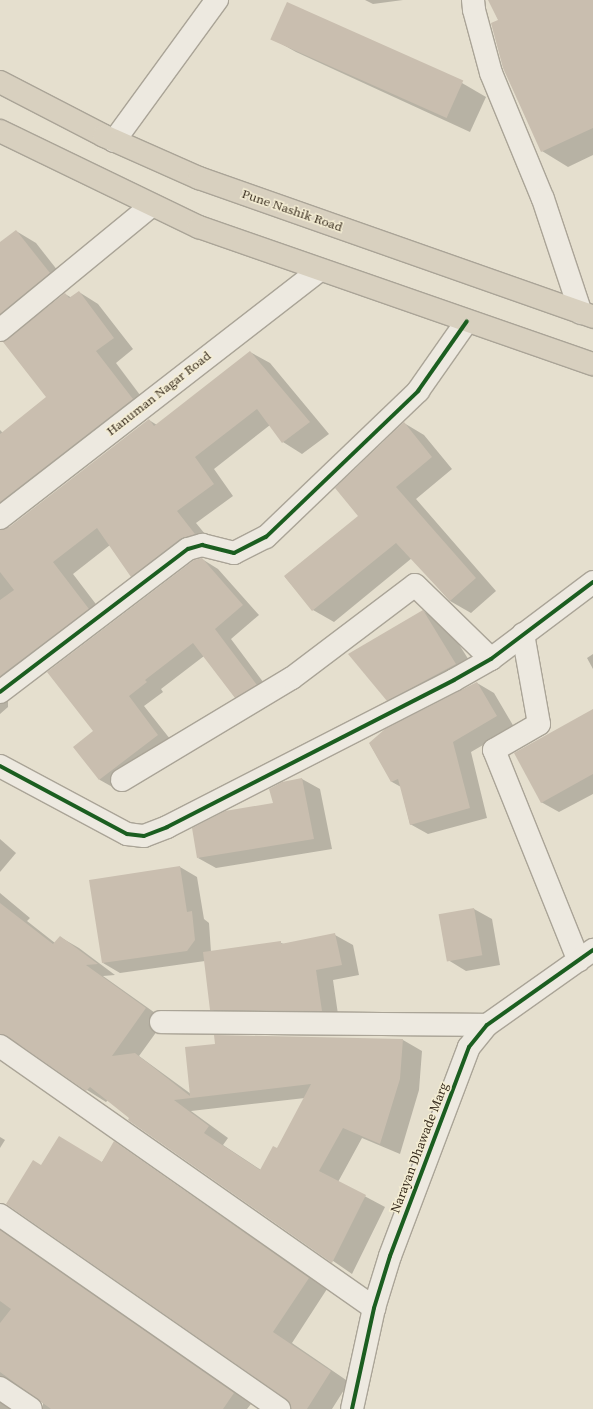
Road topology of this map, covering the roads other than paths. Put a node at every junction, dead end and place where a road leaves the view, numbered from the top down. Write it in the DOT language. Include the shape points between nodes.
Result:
graph roads {
  1 [pos="217,0"];
  2 [pos="474,0"];
  3 [pos="0,82"];
  4 [pos="3,138"];
  5 [pos="114,141"];
  6 [pos="151,206"];
  7 [pos="319,271"];
  8 [pos="587,315"];
  9 [pos="467,320"];
  10 [pos="0,330"];
  11 [pos="593,364"];
  12 [pos="0,518"];
  13 [pos="593,582"];
  14 [pos="523,634"];
  15 [pos="491,659"];
  16 [pos="0,692"];
  17 [pos="0,766"];
  18 [pos="122,780"];
  19 [pos="586,956"];
  20 [pos="161,1022"];
  21 [pos="487,1025"];
  22 [pos="0,1046"];
  23 [pos="0,1215"];
  24 [pos="374,1308"];
  25 [pos="0,1388"];
  26 [pos="31,1409"];
  27 [pos="279,1409"];
  28 [pos="352,1409"];
  1 -- 5 [label="street"];
  2 -- 8 [label="street" via="474,10 491,73"];
  3 -- 5 [label="highway, Pune Nashik Road"];
  4 -- 6 [label="highway"];
  5 -- 8 [label="highway, Pune Nashik Road" via="199,178"];
  6 -- 7 [label="highway" via="199,227"];
  6 -- 10 [label="street"];
  7 -- 9 [label="highway"];
  7 -- 12 [label="street, Hanuman Nagar Road"];
  9 -- 11 [label="highway"];
  9 -- 16 [label="street" via="418,391 266,537 234,553 202,545 188,549"];
  13 -- 14 [label="street"];
  14 -- 15 [label="street"];
  14 -- 19 [label="street" via="538,724 494,750"];
  15 -- 17 [label="street" via="174,823 144,836 126,834"];
  15 -- 18 [label="street" via="415,585 292,678"];
  19 -- 21 [label="street, Narayan Dhawade Marg"];
  20 -- 21 [label="street"];
  21 -- 24 [label="street, Narayan Dhawade Marg" via="469,1047 390,1256"];
  22 -- 24 [label="street"];
  23 -- 27 [label="street"];
  24 -- 28 [label="street, Narayan Dhawade Marg"];
  25 -- 26 [label="street"];
}
